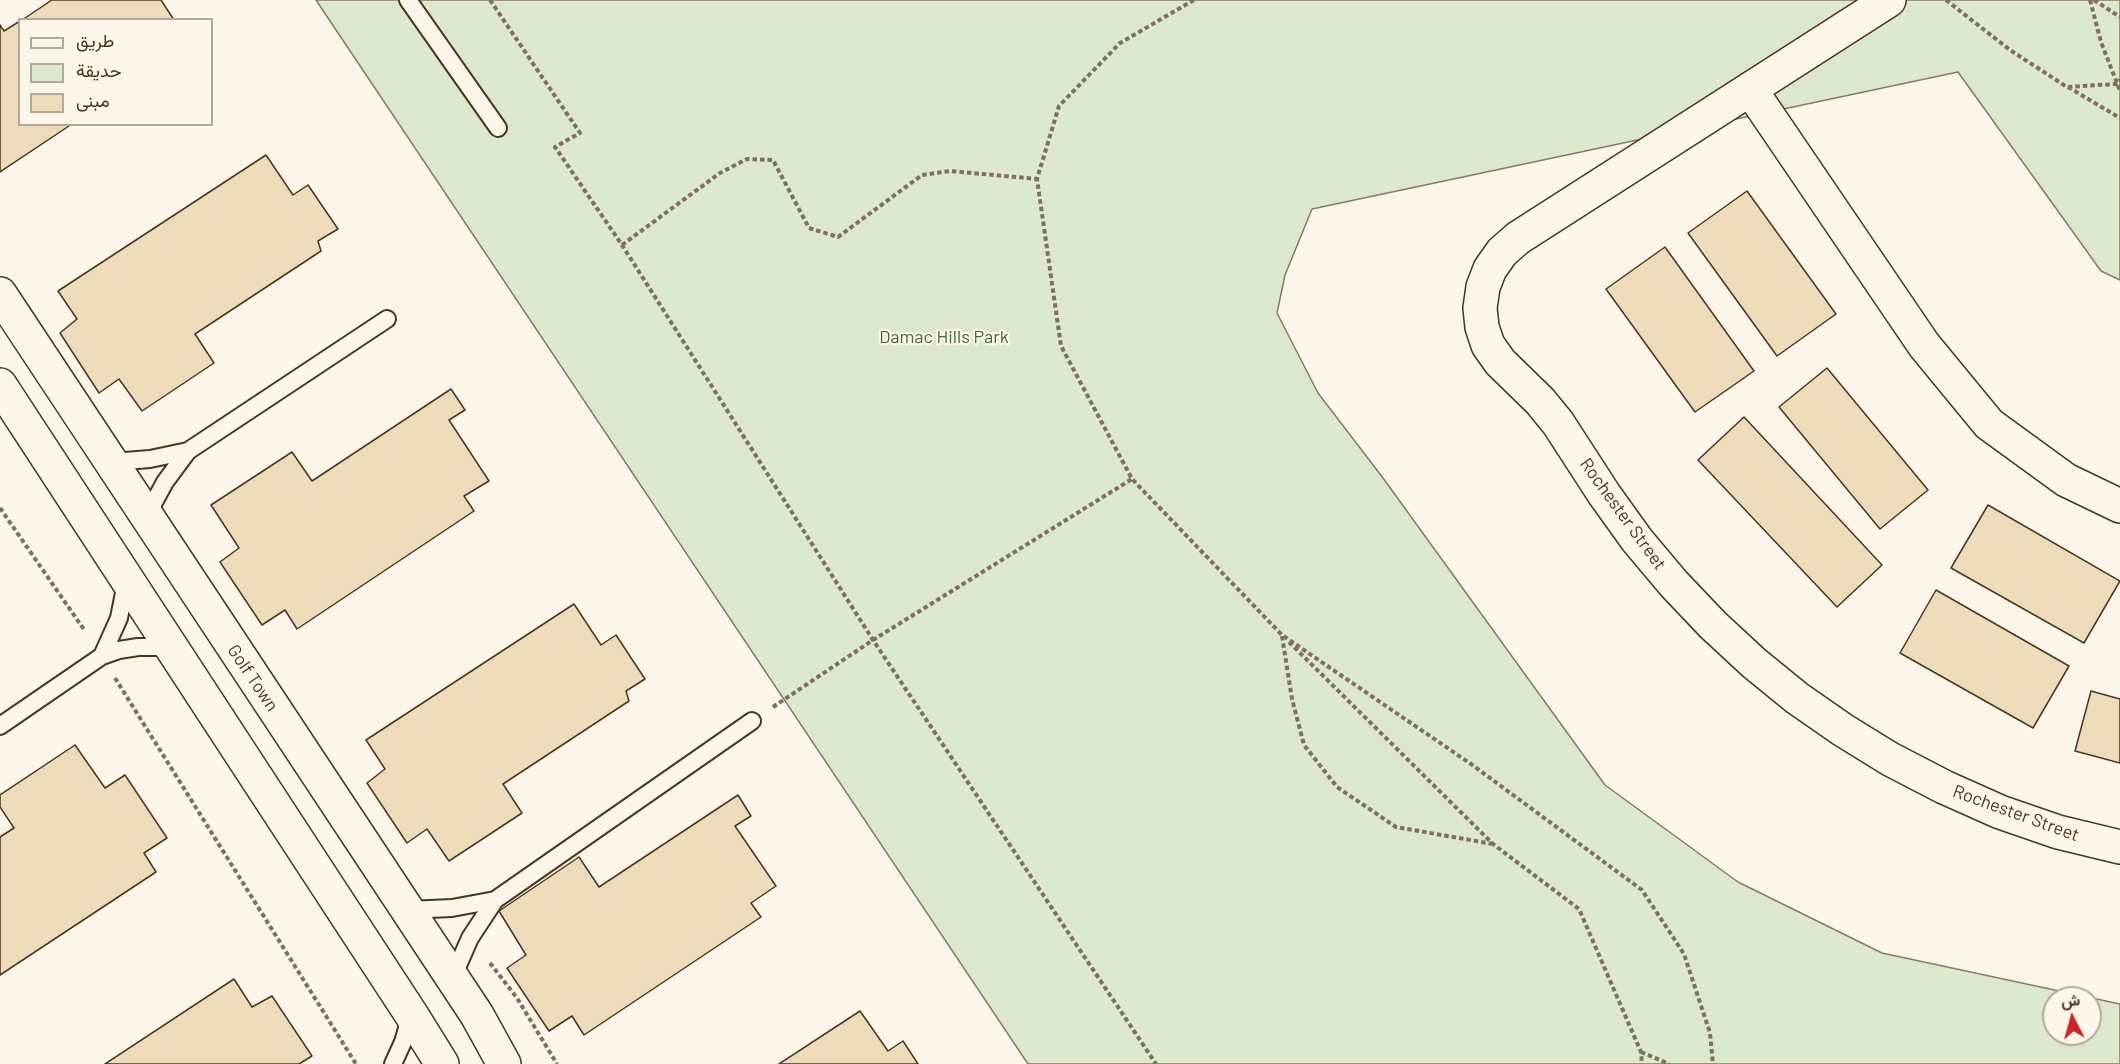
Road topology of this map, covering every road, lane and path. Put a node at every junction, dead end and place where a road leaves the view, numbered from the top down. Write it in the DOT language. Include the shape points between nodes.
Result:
graph roads {
  1 [pos="408,0"];
  2 [pos="490,0"];
  3 [pos="1194,0"];
  4 [pos="1889,0"];
  5 [pos="1946,0"];
  6 [pos="2092,0"];
  7 [pos="2120,17"];
  8 [pos="2120,80"];
  9 [pos="2116,84"];
  10 [pos="2067,87"];
  11 [pos="1750,89"];
  12 [pos="2120,92"];
  13 [pos="2120,118"];
  14 [pos="498,128"];
  15 [pos="1037,179"];
  16 [pos="621,245"];
  17 [pos="0,294"];
  18 [pos="387,319"];
  19 [pos="0,385"];
  20 [pos="188,451"];
  21 [pos="112,462"];
  22 [pos="1132,479"];
  23 [pos="2120,506"];
  24 [pos="0,508"];
  25 [pos="146,517"];
  26 [pos="127,578"];
  27 [pos="1282,635"];
  28 [pos="873,640"];
  29 [pos="175,651"];
  30 [pos="102,656"];
  31 [pos="752,721"];
  32 [pos="0,726"];
  33 [pos="1493,844"];
  34 [pos="2120,847"];
  35 [pos="495,900"];
  36 [pos="407,910"];
  37 [pos="452,979"];
  38 [pos="411,1014"];
  39 [pos="1641,1052"];
  40 [pos="356,1064"];
  41 [pos="393,1064"];
  42 [pos="442,1064"];
  43 [pos="504,1064"];
  44 [pos="1156,1064"];
  45 [pos="1642,1064"];
  46 [pos="1669,1064"];
  47 [pos="1713,1064"];
  1 -- 14 [label="lane"];
  2 -- 16 [label="path" via="580,133 555,147"];
  3 -- 15 [label="path" via="1120,43 1059,106"];
  4 -- 11 [label="street, Rochester Street"];
  5 -- 10 [label="path" via="2010,50"];
  6 -- 7 [label="path"];
  6 -- 9 [label="path"];
  8 -- 9 [label="path"];
  9 -- 10 [label="path"];
  9 -- 12 [label="path"];
  10 -- 13 [label="path"];
  11 -- 23 [label="street" via="1924,345 1989,424 2066,480"];
  11 -- 34 [label="street, Rochester Street" via="1502,252 1483,287 1480,308 1488,345 1558,423 1637,540 1674,584 1754,663 1797,698 1890,759 1944,787 2058,832"];
  15 -- 16 [label="path" via="950,171 922,175 838,237 809,228 773,160 747,159 720,173"];
  15 -- 22 [label="path" via="1061,346"];
  16 -- 28 [label="path"];
  17 -- 21 [label="street, Golf Town"];
  18 -- 20 [label="lane"];
  19 -- 26 [label="street"];
  20 -- 21 [label="lane"];
  20 -- 25 [label="lane"];
  21 -- 25 [label="street, Golf Town"];
  22 -- 27 [label="path"];
  22 -- 28 [label="path"];
  24 -- 30 [label="path"];
  25 -- 36 [label="street, Golf Town"];
  26 -- 29 [label="street"];
  26 -- 30 [label="lane" via="119,618"];
  27 -- 33 [label="path"];
  27 -- 33 [label="path" via="1304,745 1337,787 1396,828"];
  27 -- 47 [label="path" via="1471,764 1642,890 1683,954 1710,1033"];
  28 -- 31 [label="path"];
  28 -- 44 [label="path"];
  29 -- 30 [label="lane" via="138,647"];
  29 -- 38 [label="street"];
  30 -- 32 [label="lane"];
  30 -- 40 [label="path"];
  31 -- 35 [label="lane"];
  33 -- 39 [label="path" via="1579,909"];
  35 -- 36 [label="lane" via="452,908"];
  35 -- 37 [label="lane" via="470,938"];
  36 -- 37 [label="street, Golf Town"];
  37 -- 43 [label="street, Golf Town"];
  38 -- 41 [label="lane"];
  38 -- 42 [label="street"];
  39 -- 45 [label="path"];
  39 -- 46 [label="path"];
}
